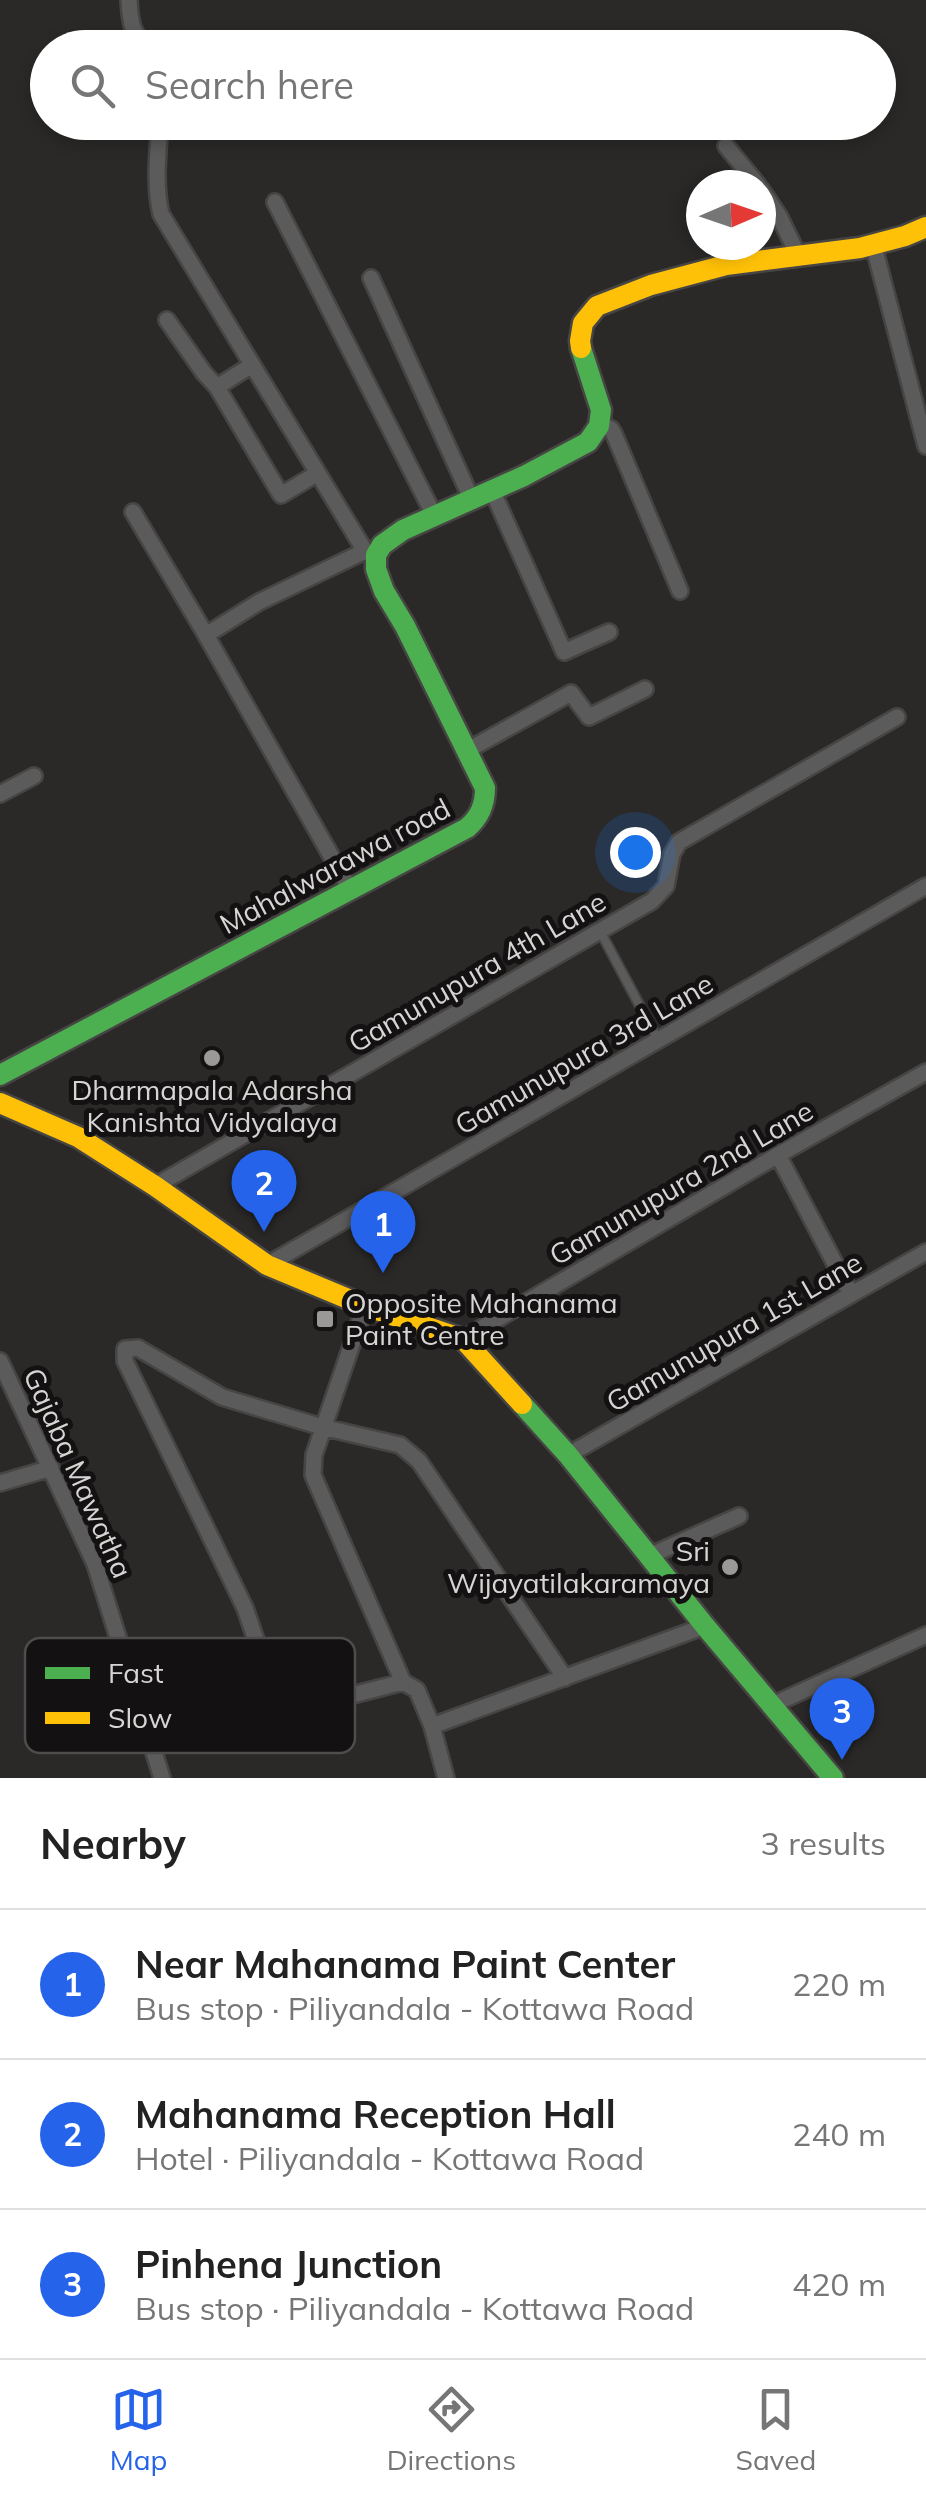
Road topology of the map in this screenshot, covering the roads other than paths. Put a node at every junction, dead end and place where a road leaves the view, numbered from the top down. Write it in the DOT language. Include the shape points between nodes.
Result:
graph roads {
  1 [pos="129,0"];
  2 [pos="133,30"];
  3 [pos="159,140"];
  4 [pos="726,146"];
  5 [pos="745,170"];
  6 [pos="275,202"];
  7 [pos="776,213"];
  8 [pos="926,227"];
  9 [pos="874,247"];
  10 [pos="798,257"];
  11 [pos="371,278"];
  12 [pos="168,320"];
  13 [pos="252,365"];
  14 [pos="216,387"];
  15 [pos="601,424"];
  16 [pos="926,446"];
  17 [pos="318,473"];
  18 [pos="492,490"];
  19 [pos="472,500"];
  20 [pos="134,512"];
  21 [pos="434,515"];
  22 [pos="371,553"];
  23 [pos="680,590"];
  24 [pos="609,632"];
  25 [pos="206,635"];
  26 [pos="644,689"];
  27 [pos="898,717"];
  28 [pos="468,750"];
  29 [pos="34,776"];
  30 [pos="0,794"];
  31 [pos="926,886"];
  32 [pos="350,890"];
  33 [pos="600,930"];
  34 [pos="658,1040"];
  35 [pos="926,1072"];
  36 [pos="0,1075"];
  37 [pos="0,1103"];
  38 [pos="778,1155"];
  39 [pos="155,1186"];
  40 [pos="926,1252"];
  41 [pos="267,1266"];
  42 [pos="851,1294"];
  43 [pos="365,1306"];
  44 [pos="463,1340"];
  45 [pos="0,1361"];
  46 [pos="322,1427"];
  47 [pos="568,1455"];
  48 [pos="51,1468"];
  49 [pos="0,1483"];
  50 [pos="740,1516"];
  51 [pos="648,1556"];
  52 [pos="705,1626"];
  53 [pos="926,1635"];
  54 [pos="119,1638"];
  55 [pos="256,1638"];
  56 [pos="565,1678"];
  57 [pos="402,1682"];
  58 [pos="355,1694"];
  59 [pos="772,1705"];
  60 [pos="432,1726"];
  61 [pos="154,1753"];
  62 [pos="162,1778"];
  63 [pos="446,1778"];
  64 [pos="834,1778"];
  1 -- 2 [label="street"];
  3 -- 13 [label="street" via="161,214"];
  4 -- 5 [label="street"];
  6 -- 21 [label="street"];
  7 -- 10 [label="street"];
  8 -- 9 [label="street"];
  9 -- 10 [label="street"];
  9 -- 16 [label="street"];
  10 -- 15 [label="street" via="678,276 597,306 580,327 578,342"];
  11 -- 19 [label="street"];
  12 -- 14 [label="street"];
  13 -- 14 [label="street"];
  13 -- 17 [label="street"];
  14 -- 17 [label="street" via="281,495"];
  15 -- 18 [label="street" via="588,442"];
  15 -- 23 [label="street" via="614,434"];
  17 -- 22 [label="street"];
  18 -- 19 [label="street"];
  18 -- 24 [label="street" via="564,652"];
  19 -- 21 [label="street"];
  20 -- 25 [label="street"];
  21 -- 22 [label="street"];
  22 -- 25 [label="street" via="260,602"];
  22 -- 28 [label="street, Mahalwarawa road" via="384,591"];
  25 -- 32 [label="street"];
  26 -- 28 [label="street" via="589,717 571,694"];
  27 -- 33 [label="street, Gamunupura 4th Lane" via="679,842 666,886"];
  28 -- 32 [label="street, Mahalwarawa road" via="485,788 478,820"];
  29 -- 30 [label="street"];
  31 -- 34 [label="street, Gamunupura 3rd Lane"];
  32 -- 36 [label="street, Mahalwarawa road"];
  33 -- 34 [label="lane"];
  33 -- 39 [label="street, Gamunupura 4th Lane"];
  34 -- 41 [label="street, Gamunupura 3rd Lane"];
  35 -- 38 [label="street, Gamunupura 2nd Lane"];
  37 -- 39 [label="street" via="78,1137"];
  38 -- 42 [label="street"];
  38 -- 44 [label="street, Gamunupura 2nd Lane"];
  39 -- 41 [label="street"];
  40 -- 42 [label="street, Gamunupura 1st Lane"];
  41 -- 43 [label="street"];
  42 -- 47 [label="street, Gamunupura 1st Lane"];
  43 -- 44 [label="street"];
  43 -- 46 [label="street"];
  44 -- 47 [label="street"];
  45 -- 48 [label="street, Gajaba Mawatha"];
  46 -- 55 [label="street" via="222,1397 138,1348 126,1349 124,1360"];
  46 -- 56 [label="street" via="400,1445 419,1461"];
  46 -- 57 [label="street" via="314,1476"];
  47 -- 51 [label="street"];
  48 -- 49 [label="street"];
  48 -- 54 [label="street, Gajaba Mawatha" via="96,1564"];
  50 -- 51 [label="street"];
  51 -- 52 [label="street"];
  52 -- 56 [label="street"];
  52 -- 59 [label="street"];
  53 -- 59 [label="street"];
  56 -- 60 [label="street"];
  57 -- 58 [label="street"];
  57 -- 60 [label="street" via="417,1690"];
  59 -- 64 [label="street"];
  60 -- 63 [label="street"];
  61 -- 62 [label="street, Gajaba Mawatha"];
}
